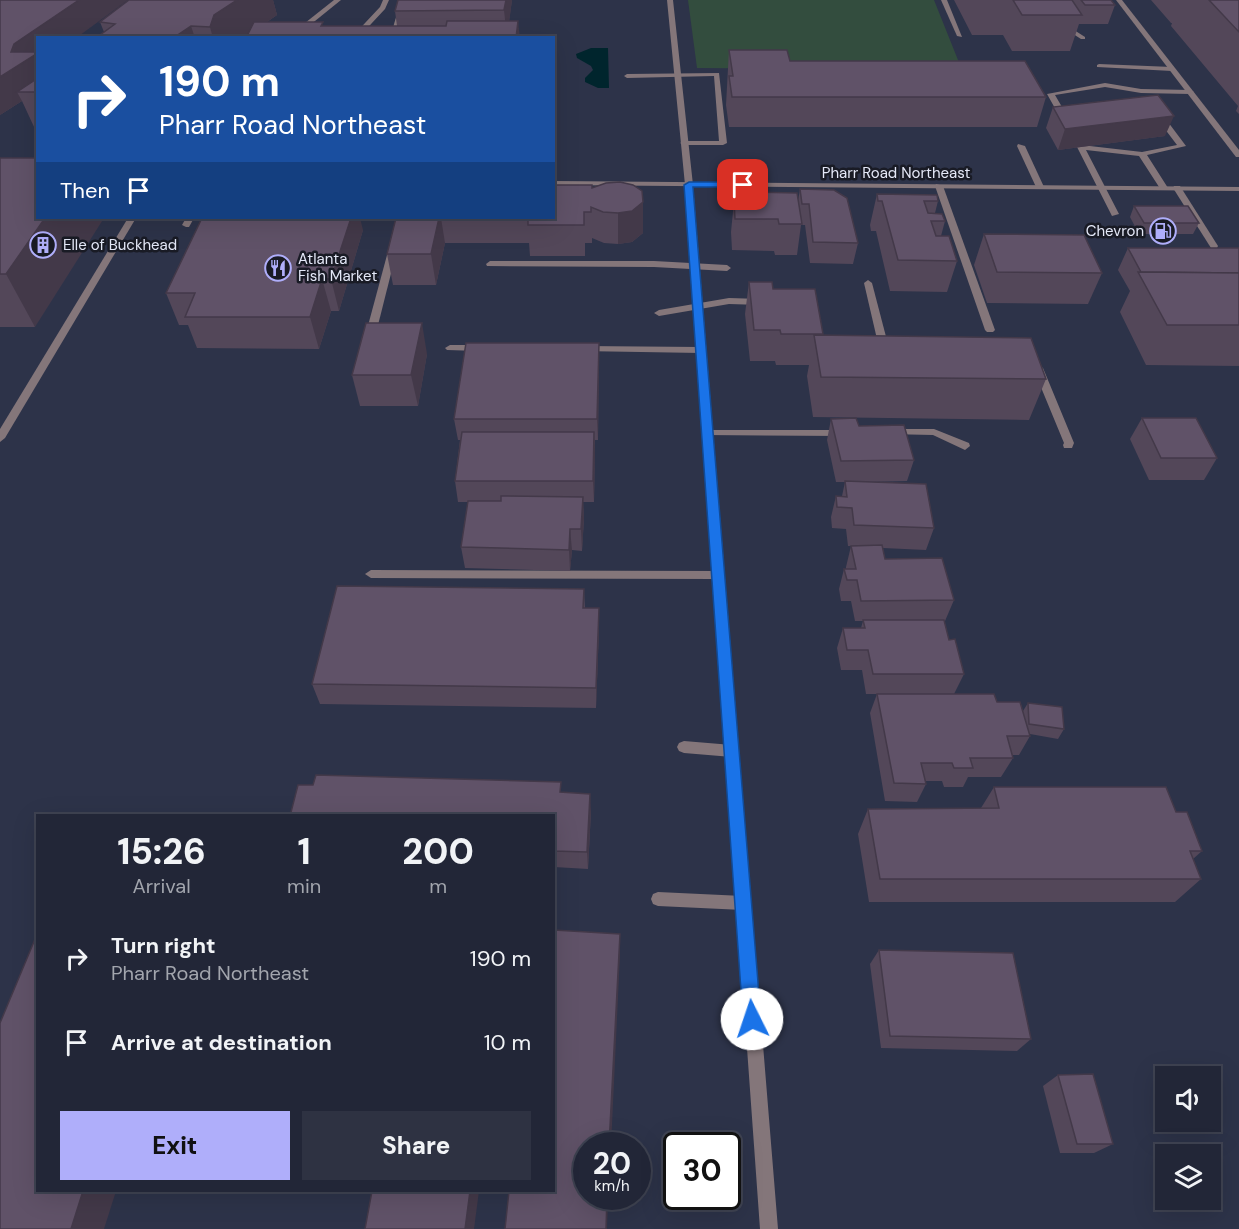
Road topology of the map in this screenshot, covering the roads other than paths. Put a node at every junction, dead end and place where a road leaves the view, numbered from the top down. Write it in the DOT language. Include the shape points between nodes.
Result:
graph roads {
  1 [pos="338,0"];
  2 [pos="386,0"];
  3 [pos="404,0"];
  4 [pos="670,0"];
  5 [pos="944,0"];
  6 [pos="1045,0"];
  7 [pos="1119,0"];
  8 [pos="292,36"];
  9 [pos="356,36"];
  10 [pos="394,36"];
  11 [pos="960,36"];
  12 [pos="1083,38"];
  13 [pos="1099,66"];
  14 [pos="1172,69"];
  15 [pos="678,75"];
  16 [pos="627,76"];
  17 [pos="1141,91"];
  18 [pos="1190,92"];
  19 [pos="1148,100"];
  20 [pos="1154,109"];
  21 [pos="1069,125"];
  22 [pos="684,143"];
  23 [pos="1021,146"];
  24 [pos="1142,154"];
  25 [pos="1239,155"];
  26 [pos="555,183"];
  27 [pos="689,185"];
  28 [pos="939,186"];
  29 [pos="1040,187"];
  30 [pos="1101,188"];
  31 [pos="1164,188"];
  32 [pos="1177,188"];
  33 [pos="1239,189"];
  34 [pos="1115,214"];
  35 [pos="131,219"];
  36 [pos="401,219"];
  37 [pos="1214,246"];
  38 [pos="489,264"];
  39 [pos="695,268"];
  40 [pos="727,268"];
  41 [pos="868,283"];
  42 [pos="772,302"];
  43 [pos="698,305"];
  44 [pos="659,313"];
  45 [pos="990,330"];
  46 [pos="371,333"];
  47 [pos="450,348"];
  48 [pos="485,348"];
  49 [pos="567,349"];
  50 [pos="701,350"];
  51 [pos="889,366"];
  52 [pos="1025,367"];
  53 [pos="708,433"];
  54 [pos="850,433"];
  55 [pos="874,433"];
  56 [pos="0,438"];
  57 [pos="1068,445"];
  58 [pos="965,446"];
  59 [pos="371,574"];
  60 [pos="718,575"];
  61 [pos="684,747"];
  62 [pos="732,751"];
  63 [pos="658,899"];
  64 [pos="743,903"];
  65 [pos="768,1229"];
  1 -- 8 [label="street"];
  2 -- 9 [label="street"];
  3 -- 10 [label="street"];
  4 -- 15 [label="street"];
  5 -- 11 [label="street"];
  6 -- 12 [label="street" via="1058,22"];
  7 -- 14 [label="street"];
  13 -- 14 [label="street"];
  14 -- 18 [label="street"];
  15 -- 16 [label="street"];
  15 -- 22 [label="street"];
  15 -- 22 [label="street" via="717,74 723,143"];
  17 -- 18 [label="street"];
  17 -- 19 [label="street"];
  17 -- 21 [label="street" via="1105,85 1051,94"];
  18 -- 25 [label="street"];
  20 -- 24 [label="street" via="1182,146"];
  22 -- 27 [label="street"];
  23 -- 29 [label="street"];
  24 -- 30 [label="street" via="1081,147"];
  24 -- 31 [label="street"];
  26 -- 27 [label="street, Pharr Road Northeast"];
  27 -- 28 [label="street, Pharr Road Northeast"];
  27 -- 39 [label="street"];
  28 -- 29 [label="street, Pharr Road Northeast"];
  28 -- 45 [label="street"];
  29 -- 30 [label="street, Pharr Road Northeast"];
  30 -- 31 [label="street, Pharr Road Northeast"];
  30 -- 34 [label="street"];
  31 -- 32 [label="street, Pharr Road Northeast"];
  32 -- 33 [label="street, Pharr Road Northeast"];
  32 -- 37 [label="street"];
  35 -- 56 [label="street"];
  36 -- 46 [label="street"];
  38 -- 39 [label="street" via="654,264"];
  39 -- 40 [label="street"];
  39 -- 43 [label="street"];
  41 -- 51 [label="street"];
  42 -- 43 [label="street"];
  43 -- 44 [label="street"];
  43 -- 50 [label="street"];
  47 -- 48 [label="street"];
  49 -- 50 [label="street"];
  50 -- 53 [label="street"];
  52 -- 57 [label="street" via="1039,368"];
  53 -- 54 [label="street"];
  53 -- 60 [label="street"];
  55 -- 58 [label="street" via="934,432"];
  59 -- 60 [label="street"];
  60 -- 62 [label="street"];
  61 -- 62 [label="street"];
  62 -- 64 [label="street"];
  63 -- 64 [label="street"];
  64 -- 65 [label="street"];
}
